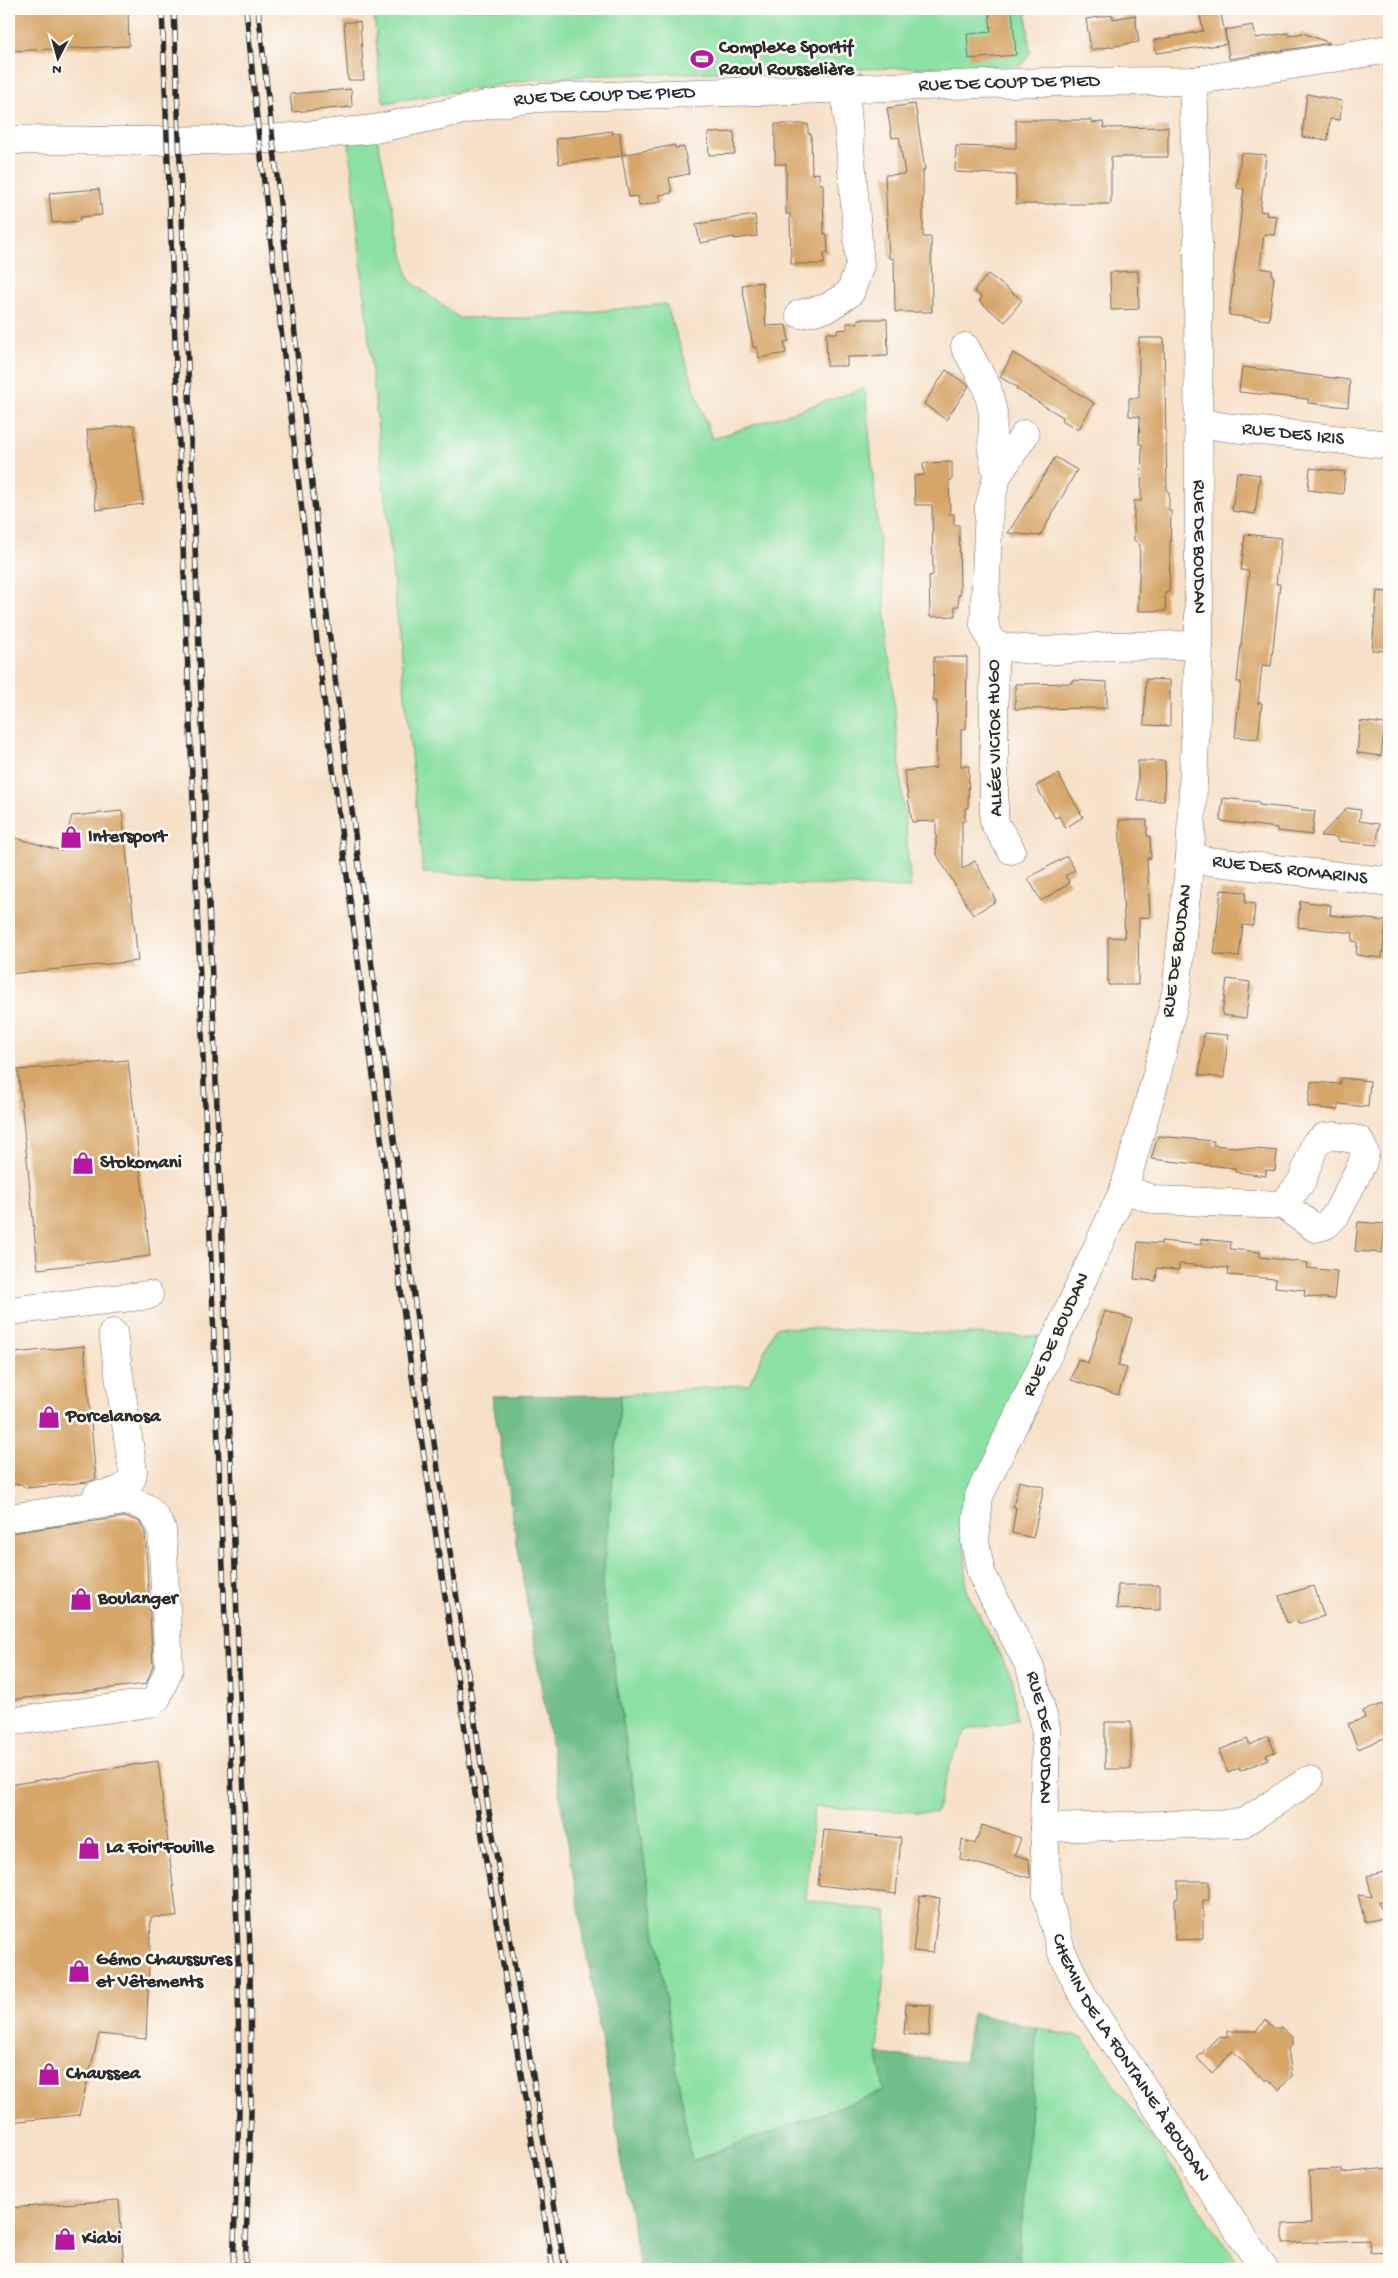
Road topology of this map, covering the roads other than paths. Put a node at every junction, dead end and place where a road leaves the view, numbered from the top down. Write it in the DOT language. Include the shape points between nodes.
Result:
graph roads {
  1 [pos="1389,49"];
  2 [pos="1193,81"];
  3 [pos="845,88"];
  4 [pos="9,140"];
  5 [pos="800,314"];
  6 [pos="964,347"];
  7 [pos="1198,422"];
  8 [pos="1025,434"];
  9 [pos="1389,445"];
  10 [pos="997,476"];
  11 [pos="1199,645"];
  12 [pos="994,646"];
  13 [pos="1011,850"];
  14 [pos="1190,857"];
  15 [pos="1389,878"];
  16 [pos="1124,1189"];
  17 [pos="1283,1205"];
  18 [pos="149,1295"];
  19 [pos="9,1311"];
  20 [pos="113,1332"];
  21 [pos="9,1502"];
  22 [pos="9,1518"];
  23 [pos="9,1722"];
  24 [pos="1309,1780"];
  25 [pos="1044,1828"];
  26 [pos="1264,2269"];
  1 -- 2 [label="street, RUE DE COUP DE PIED"];
  2 -- 3 [label="street, RUE DE COUP DE PIED"];
  2 -- 7 [label="street, RUE DE BOUDAN" via="1198,245"];
  3 -- 4 [label="street, RUE DE COUP DE PIED" via="538,98 486,105 375,129 271,139 149,142"];
  3 -- 5 [label="street" via="860,265 850,293 827,308"];
  6 -- 10 [label="street, ALLÉE VICTOR HUGO" via="986,387 993,413 992,450"];
  7 -- 9 [label="street, RUE DES IRIS"];
  7 -- 11 [label="street, RUE DE BOUDAN"];
  8 -- 10 [label="street, ALLÉE VICTOR HUGO"];
  10 -- 12 [label="street, ALLÉE VICTOR HUGO" via="989,507 984,625"];
  11 -- 12 [label="street" via="1044,651"];
  11 -- 14 [label="street, RUE DE BOUDAN"];
  12 -- 13 [label="street, ALLÉE VICTOR HUGO" via="994,822"];
  14 -- 15 [label="street, RUE DES ROMARINS" via="1383,881"];
  14 -- 16 [label="street, RUE DE BOUDAN" via="1176,992 1157,1074"];
  16 -- 17 [label="street" via="1155,1200"];
  16 -- 25 [label="street, RUE DE BOUDAN" via="980,1496 974,1541 981,1573 1030,1667 1046,1728"];
  18 -- 19 [label="street"];
  20 -- 21 [label="street" via="132,1480 123,1489 103,1494"];
  22 -- 23 [label="street" via="124,1501 141,1504 154,1512 162,1530 169,1669 157,1698 150,1703"];
  24 -- 25 [label="street" via="1243,1823"];
  25 -- 26 [label="street, CHEMIN DE LA FONTAINE À BOUDAN" via="1047,1895 1061,1950 1084,1998"];
}
